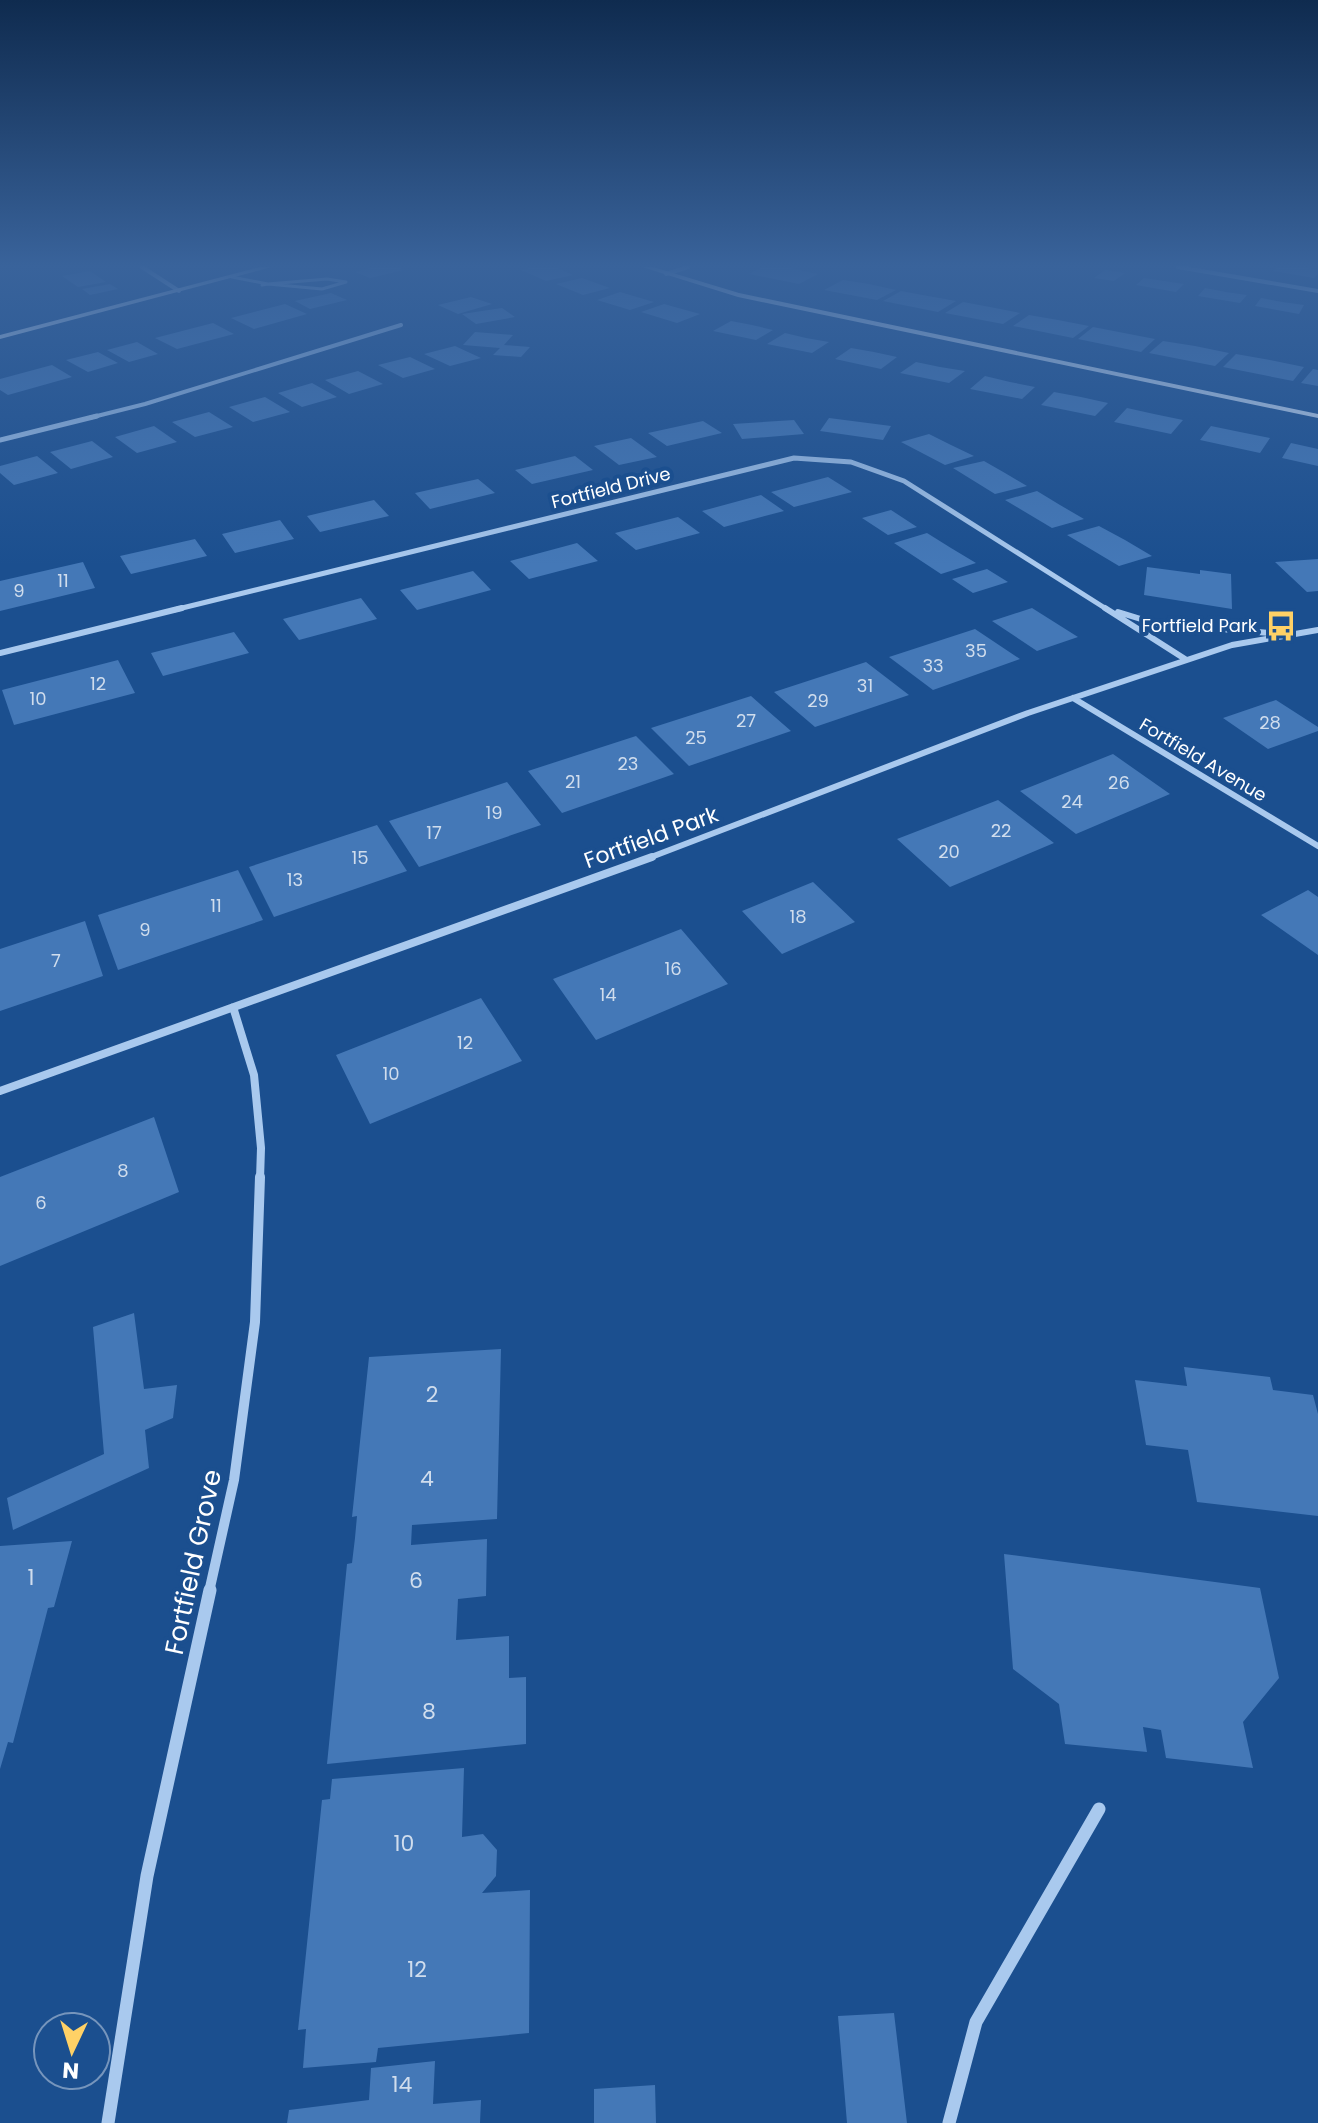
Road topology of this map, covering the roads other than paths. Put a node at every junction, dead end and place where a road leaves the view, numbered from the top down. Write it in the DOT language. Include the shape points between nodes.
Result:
graph roads {
  1 [pos="268,366"];
  2 [pos="1078,366"];
  3 [pos="1318,416"];
  4 [pos="0,440"];
  5 [pos="1106,608"];
  6 [pos="1318,630"];
  7 [pos="1284,634"];
  8 [pos="0,653"];
  9 [pos="1185,659"];
  10 [pos="1073,698"];
  11 [pos="1318,846"];
  12 [pos="233,1007"];
  13 [pos="0,1091"];
  14 [pos="1099,1809"];
  15 [pos="108,2123"];
  16 [pos="949,2123"];
  1 -- 4 [label="street"];
  2 -- 3 [label="main road"];
  5 -- 7 [label="street" via="1157,624"];
  5 -- 8 [label="street, Fortfield Drive" via="882,470 852,461 794,458"];
  5 -- 9 [label="street, Fortfield Drive"];
  6 -- 7 [label="street, Fortfield Park"];
  7 -- 9 [label="street, Fortfield Park"];
  9 -- 10 [label="street, Fortfield Park"];
  10 -- 11 [label="street, Fortfield Avenue"];
  10 -- 12 [label="street, Fortfield Park"];
  12 -- 13 [label="street, Fortfield Park"];
  12 -- 15 [label="street, Fortfield Grove" via="254,1075 261,1148 255,1322 234,1480 147,1876"];
  14 -- 16 [label="street" via="976,2022"];
}
